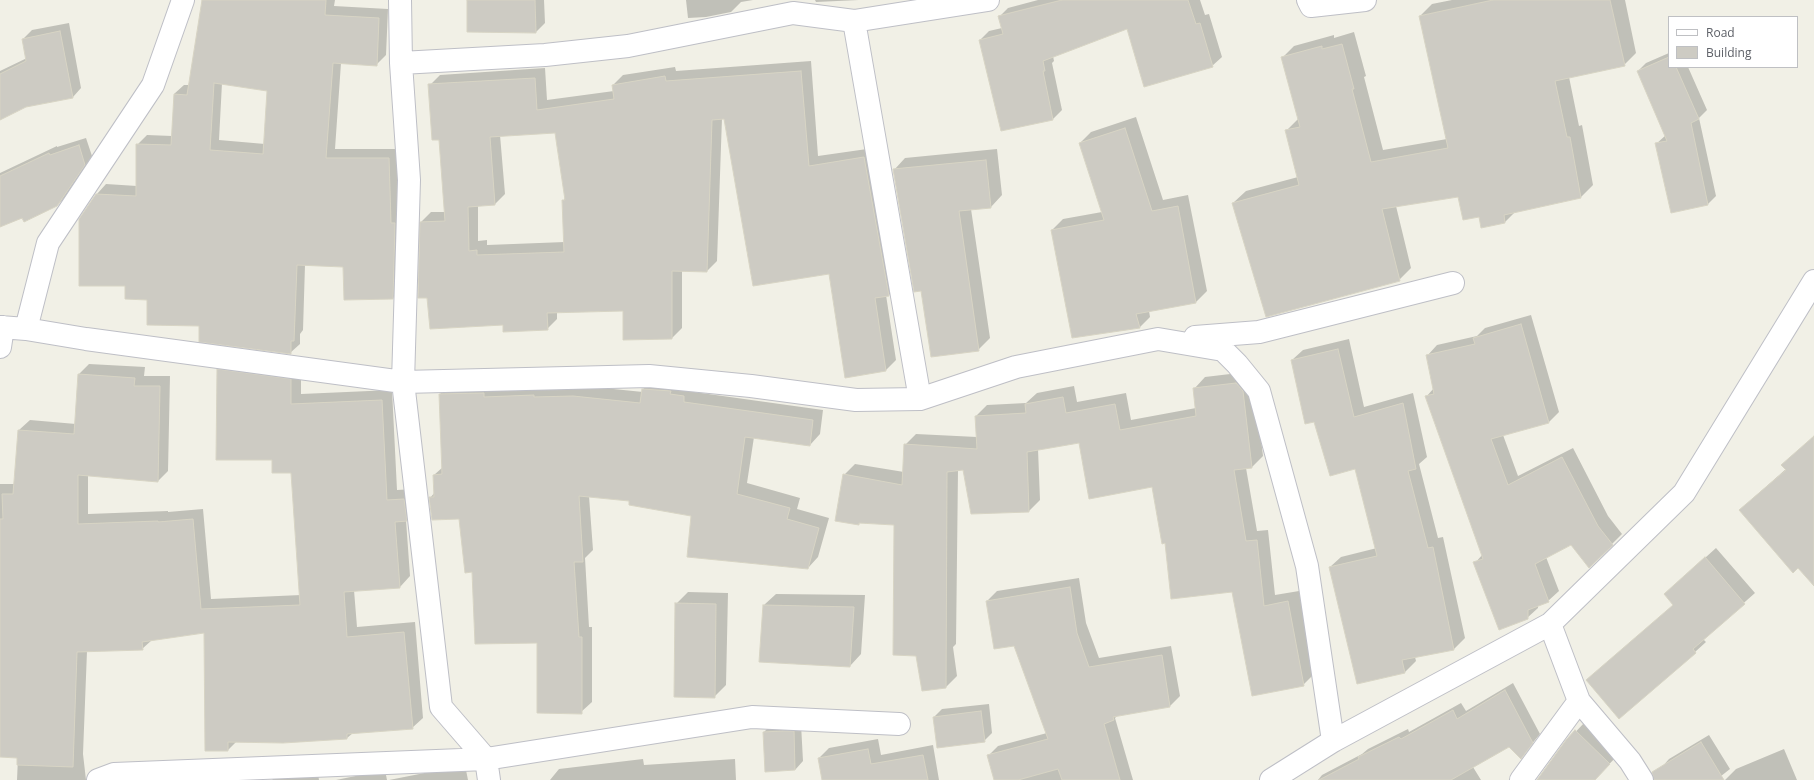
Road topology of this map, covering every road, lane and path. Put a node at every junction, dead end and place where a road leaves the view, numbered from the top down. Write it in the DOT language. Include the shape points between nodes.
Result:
graph roads {
  1 [pos="183,0"];
  2 [pos="400,0"];
  3 [pos="988,0"];
  4 [pos="1308,0"];
  5 [pos="1365,0"];
  6 [pos="854,21"];
  7 [pos="401,63"];
  8 [pos="1814,281"];
  9 [pos="1453,283"];
  10 [pos="26,329"];
  11 [pos="1,333"];
  12 [pos="1158,339"];
  13 [pos="403,382"];
  14 [pos="920,399"];
  15 [pos="1550,624"];
  16 [pos="1579,701"];
  17 [pos="898,724"];
  18 [pos="1332,741"];
  19 [pos="487,770"];
  20 [pos="98,780"];
  21 [pos="1271,780"];
  22 [pos="1521,780"];
  23 [pos="1642,780"];
  1 -- 10 [label="street" via="152,85 48,243"];
  2 -- 7 [label="street"];
  3 -- 6 [label="street"];
  4 -- 5 [label="street" via="1311,6"];
  6 -- 7 [label="street" via="793,13 628,46 545,55"];
  6 -- 14 [label="street"];
  7 -- 13 [label="street" via="409,180"];
  8 -- 15 [label="street" via="1684,493"];
  9 -- 12 [label="street" via="1259,332"];
  10 -- 11 [label="street"];
  10 -- 13 [label="street"];
  12 -- 14 [label="street" via="1016,367"];
  12 -- 18 [label="street" via="1223,350 1259,392 1307,566"];
  13 -- 14 [label="street" via="649,376 856,400"];
  13 -- 19 [label="street" via="441,707"];
  15 -- 16 [label="street"];
  15 -- 18 [label="street"];
  16 -- 22 [label="street"];
  16 -- 23 [label="street" via="1630,761"];
  17 -- 19 [label="street" via="752,718"];
  18 -- 21 [label="street"];
  19 -- 20 [label="street" via="114,774"];
}
